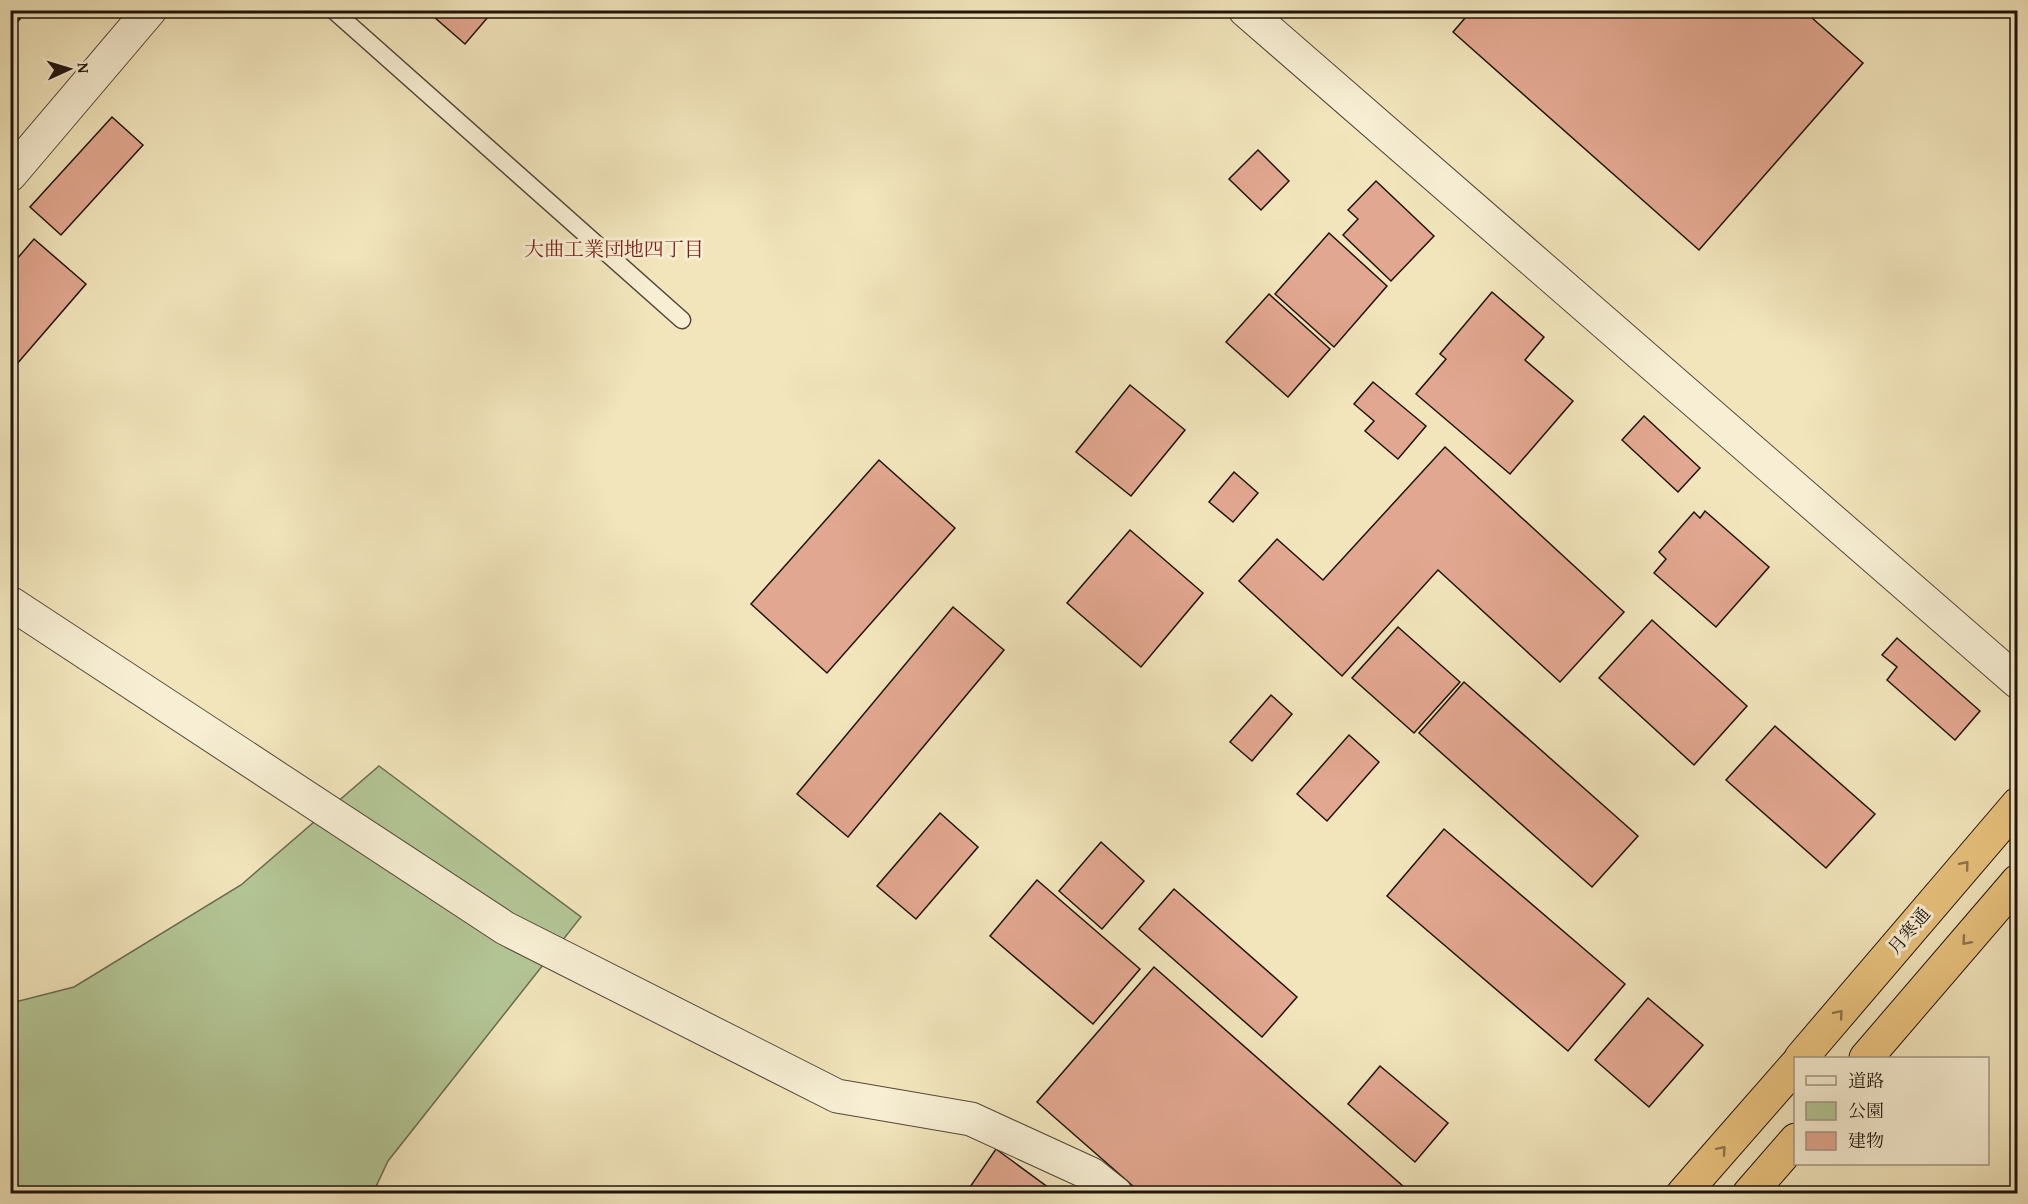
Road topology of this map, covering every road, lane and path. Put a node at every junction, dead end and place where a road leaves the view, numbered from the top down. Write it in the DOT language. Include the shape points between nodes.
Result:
graph roads {
  1 [pos="150,10"];
  2 [pos="333,10"];
  3 [pos="1245,10"];
  4 [pos="10,175"];
  5 [pos="682,320"];
  6 [pos="12,604"];
  7 [pos="2018,682"];
  8 [pos="2018,804"];
  9 [pos="2018,881"];
  10 [pos="1803,1057"];
  11 [pos="1868,1057"];
  12 [pos="1794,1067"];
  13 [pos="1794,1142"];
  14 [pos="1116,1194"];
  15 [pos="1683,1194"];
  16 [pos="1749,1194"];
  1 -- 4 [label="street"];
  2 -- 5 [label="lane"];
  3 -- 7 [label="street"];
  6 -- 14 [label="street" via="505,928 837,1096 971,1119 1091,1174"];
  10 -- 8 [label="highway, 月寒通, one-way"];
  9 -- 11 [label="highway, one-way"];
  15 -- 12 [label="highway, one-way"];
  13 -- 16 [label="highway"];
}
